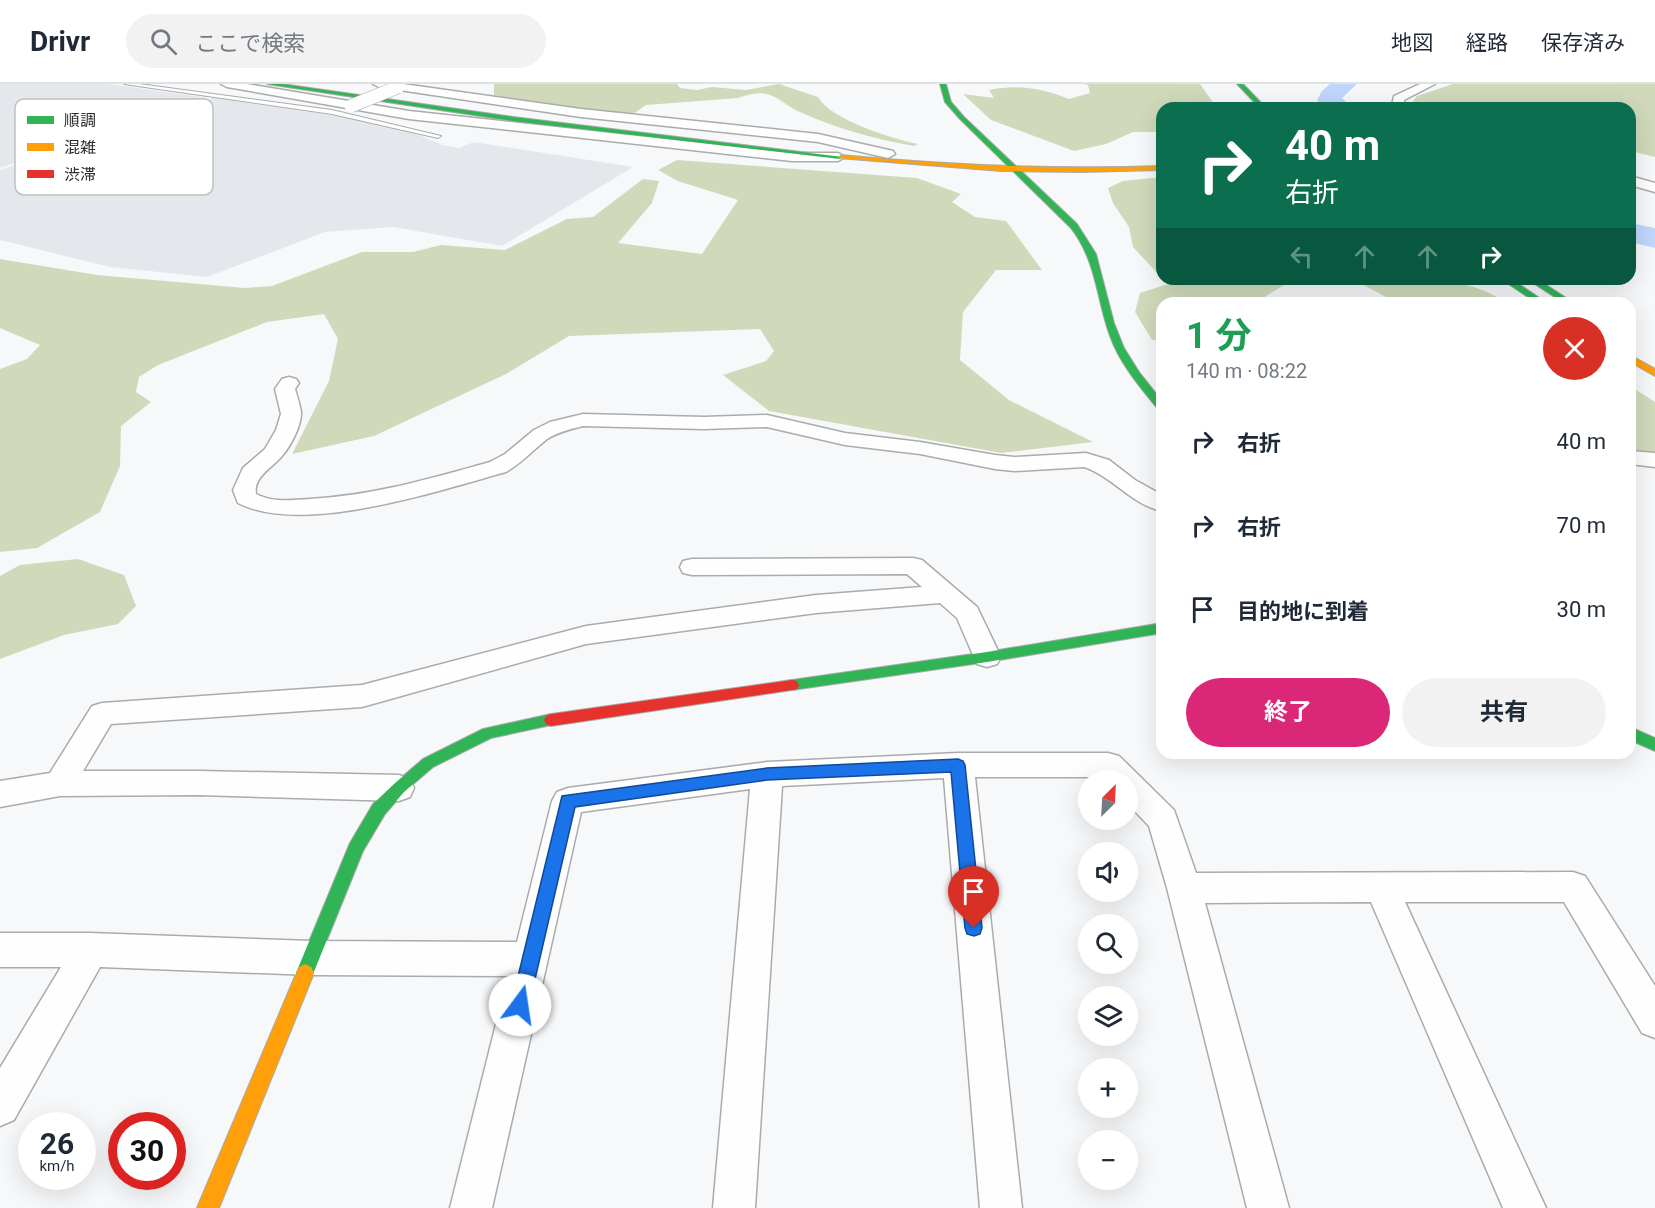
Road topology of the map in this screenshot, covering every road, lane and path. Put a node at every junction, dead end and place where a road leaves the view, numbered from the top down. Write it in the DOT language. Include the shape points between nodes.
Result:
graph roads {
  1 [pos="127,84"];
  2 [pos="227,84"];
  3 [pos="270,84"];
  4 [pos="309,84"];
  5 [pos="379,84"];
  6 [pos="943,84"];
  7 [pos="1240,84"];
  8 [pos="1430,84"];
  9 [pos="398,87"];
  10 [pos="1256,102"];
  11 [pos="1398,102"];
  12 [pos="351,106"];
  13 [pos="332,112"];
  14 [pos="438,136"];
  15 [pos="888,154"];
  16 [pos="839,157"];
  17 [pos="1156,160"];
  18 [pos="1012,167"];
  19 [pos="1156,168"];
  20 [pos="1636,182"];
  21 [pos="1655,188"];
  22 [pos="1514,285"];
  23 [pos="1541,285"];
  24 [pos="1534,297"];
  25 [pos="1560,297"];
  26 [pos="1636,362"];
  27 [pos="1655,374"];
  28 [pos="289,383"];
  29 [pos="1156,400"];
  30 [pos="1636,458"];
  31 [pos="1655,460"];
  32 [pos="1156,501"];
  33 [pos="692,567"];
  34 [pos="945,594"];
  35 [pos="1156,629"];
  36 [pos="987,657"];
  37 [pos="1636,736"];
  38 [pos="1655,746"];
  39 [pos="958,765"];
  40 [pos="1113,770"];
  41 [pos="767,774"];
  42 [pos="60,784"];
  43 [pos="399,788"];
  44 [pos="0,794"];
  45 [pos="1138,794"];
  46 [pos="1184,888"];
  47 [pos="1381,888"];
  48 [pos="0,950"];
  49 [pos="90,950"];
  50 [pos="312,958"];
  51 [pos="531,959"];
  52 [pos="1655,1020"];
  53 [pos="0,1106"];
  54 [pos="208,1208"];
  55 [pos="471,1208"];
  56 [pos="734,1208"];
  57 [pos="1001,1208"];
  58 [pos="1268,1208"];
  59 [pos="1525,1208"];
  1 -- 13 [label="lane"];
  2 -- 12 [label="street"];
  3 -- 16 [label="street" via="493,118"];
  4 -- 15 [label="street" via="536,117"];
  5 -- 9 [label="street"];
  6 -- 18 [label="street" via="948,102"];
  7 -- 10 [label="street"];
  8 -- 11 [label="street" via="1398,98"];
  9 -- 12 [label="street, bridge"];
  9 -- 15 [label="street" via="581,113 818,138"];
  12 -- 13 [label="lane"];
  12 -- 16 [label="street" via="493,126 792,158"];
  13 -- 14 [label="lane"];
  15 -- 18 [label="street"];
  16 -- 18 [label="street" via="937,167"];
  17 -- 18 [label="street"];
  18 -- 19 [label="street" via="1095,172"];
  18 -- 29 [label="street" via="1089,245 1116,340"];
  20 -- 21 [label="street"];
  22 -- 24 [label="street"];
  23 -- 25 [label="street"];
  26 -- 27 [label="street"];
  28 -- 32 [label="street" via="285,389 291,414 285,430 274,452 251,473 244,490 246,498 260,505 279,508 388,497 498,467 557,426 594,420 767,421 845,439 994,462 1086,460 1101,465"];
  30 -- 31 [label="street"];
  33 -- 34 [label="street" via="913,566"];
  34 -- 36 [label="street" via="968,613"];
  34 -- 42 [label="street" via="816,604 586,635 362,696 102,714"];
  35 -- 36 [label="street"];
  36 -- 43 [label="street" via="566,717 488,733 428,763"];
  37 -- 38 [label="street"];
  39 -- 40 [label="street" via="1108,765"];
  39 -- 41 [label="street"];
  39 -- 57 [label="street"];
  41 -- 51 [label="street" via="568,801"];
  41 -- 56 [label="street"];
  42 -- 43 [label="street"];
  42 -- 44 [label="street"];
  43 -- 50 [label="street" via="379,809 356,848"];
  45 -- 46 [label="street" via="1163,819"];
  46 -- 47 [label="street"];
  46 -- 58 [label="street"];
  47 -- 52 [label="street" via="1573,887"];
  47 -- 59 [label="street"];
  48 -- 49 [label="street"];
  49 -- 50 [label="street"];
  49 -- 53 [label="street"];
  50 -- 51 [label="street"];
  50 -- 54 [label="street"];
  51 -- 55 [label="street"];
}
